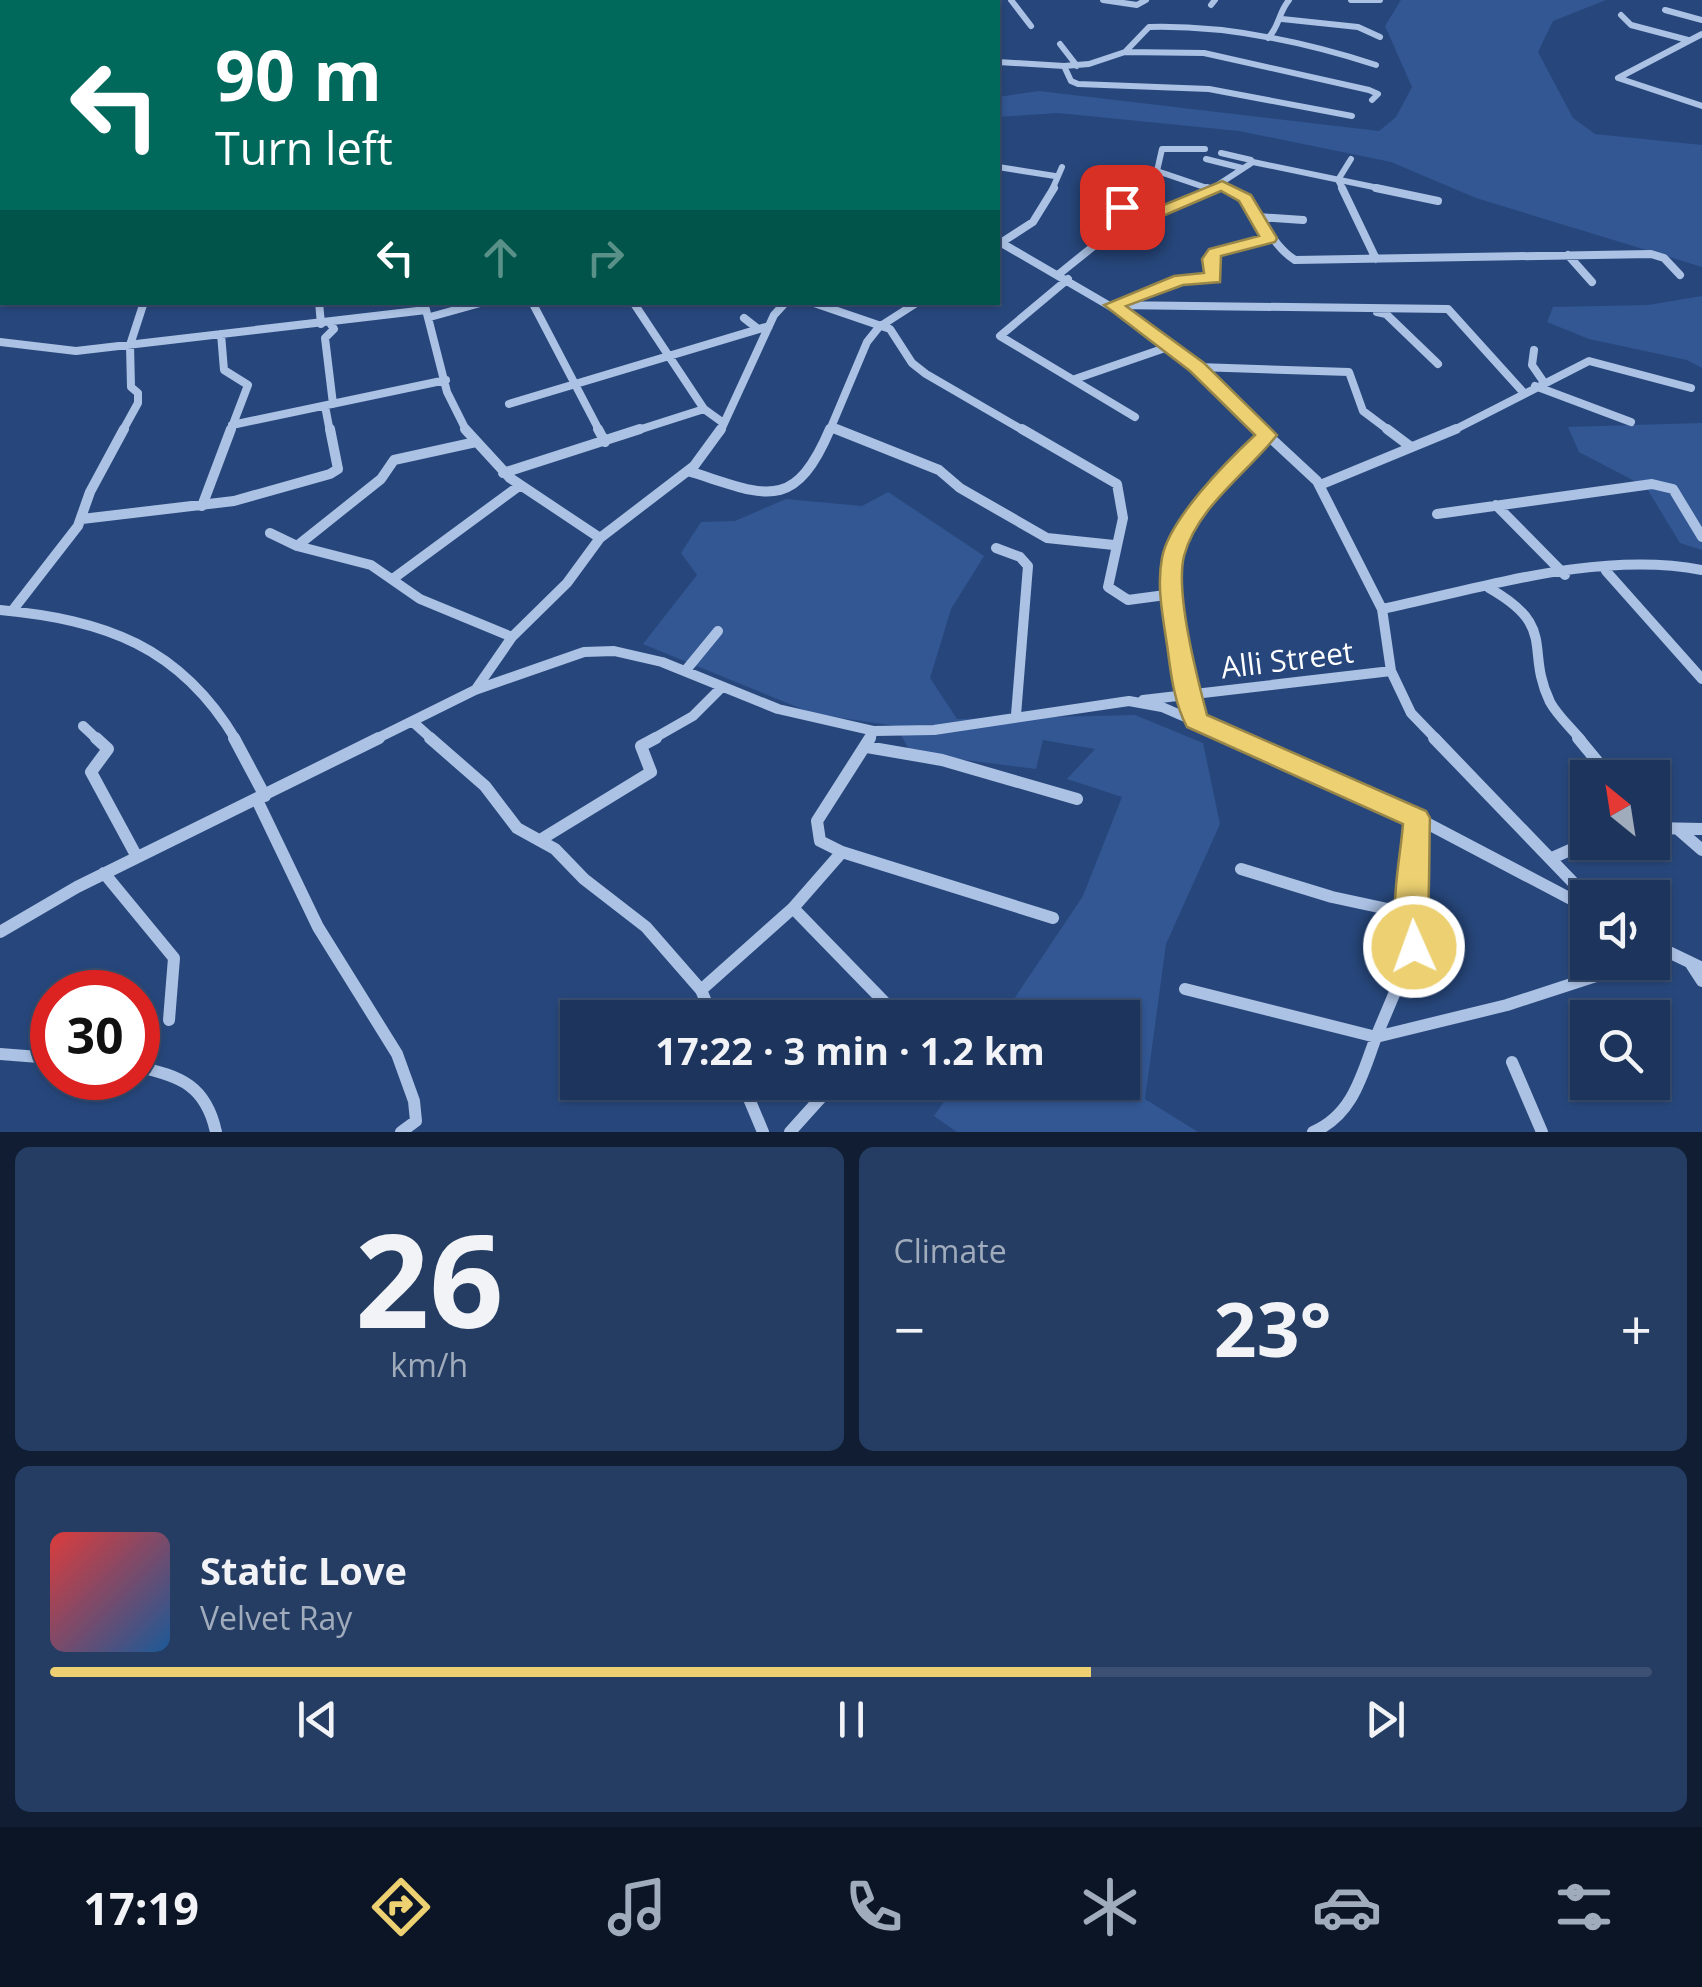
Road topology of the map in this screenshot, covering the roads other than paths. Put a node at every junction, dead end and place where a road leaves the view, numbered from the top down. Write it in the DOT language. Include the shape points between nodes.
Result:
graph roads {
  1 [pos="1011,0"];
  2 [pos="1102,0"];
  3 [pos="1146,0"];
  4 [pos="1289,0"];
  5 [pos="1350,0"];
  6 [pos="1380,0"];
  7 [pos="1665,10"];
  8 [pos="1621,15"];
  9 [pos="1284,20"];
  10 [pos="1702,20"];
  11 [pos="1031,26"];
  12 [pos="1702,34"];
  13 [pos="1380,37"];
  14 [pos="1268,38"];
  15 [pos="1689,40"];
  16 [pos="1060,44"];
  17 [pos="1125,52"];
  18 [pos="1000,62"];
  19 [pos="1376,64"];
  20 [pos="1064,66"];
  21 [pos="1077,66"];
  22 [pos="1372,100"];
  23 [pos="1702,106"];
  24 [pos="1352,116"];
  25 [pos="1205,149"];
  26 [pos="1232,149"];
  27 [pos="1258,150"];
  28 [pos="1221,153"];
  29 [pos="1351,158"];
  30 [pos="1206,159"];
  31 [pos="1252,161"];
  32 [pos="1000,167"];
  33 [pos="1062,167"];
  34 [pos="1242,168"];
  35 [pos="1055,176"];
  36 [pos="1338,180"];
  37 [pos="1217,188"];
  38 [pos="1438,201"];
  39 [pos="1122,207"];
  40 [pos="1156,214"];
  41 [pos="1258,217"];
  42 [pos="1303,220"];
  43 [pos="1269,238"];
  44 [pos="1000,241"];
  45 [pos="1000,242"];
  46 [pos="1568,255"];
  47 [pos="1376,258"];
  48 [pos="1680,275"];
  49 [pos="1063,277"];
  50 [pos="1592,282"];
  51 [pos="143,305"];
  52 [pos="320,305"];
  53 [pos="462,305"];
  54 [pos="534,305"];
  55 [pos="634,305"];
  56 [pos="783,305"];
  57 [pos="820,305"];
  58 [pos="913,305"];
  59 [pos="1118,305"];
  60 [pos="1362,308"];
  61 [pos="426,310"];
  62 [pos="744,318"];
  63 [pos="326,323"];
  64 [pos="881,325"];
  65 [pos="763,327"];
  66 [pos="221,334"];
  67 [pos="0,342"];
  68 [pos="130,345"];
  69 [pos="1171,346"];
  70 [pos="1534,350"];
  71 [pos="670,357"];
  72 [pos="1438,364"];
  73 [pos="1197,367"];
  74 [pos="446,380"];
  75 [pos="1075,380"];
  76 [pos="576,384"];
  77 [pos="1539,384"];
  78 [pos="1691,388"];
  79 [pos="1523,392"];
  80 [pos="509,404"];
  81 [pos="329,405"];
  82 [pos="704,410"];
  83 [pos="1135,417"];
  84 [pos="722,422"];
  85 [pos="1632,422"];
  86 [pos="232,424"];
  87 [pos="833,428"];
  88 [pos="1267,435"];
  89 [pos="476,442"];
  90 [pos="604,442"];
  91 [pos="1411,446"];
  92 [pos="688,471"];
  93 [pos="503,474"];
  94 [pos="519,486"];
  95 [pos="1320,486"];
  96 [pos="1496,505"];
  97 [pos="202,506"];
  98 [pos="1437,514"];
  99 [pos="82,518"];
  100 [pos="270,533"];
  101 [pos="1702,537"];
  102 [pos="600,538"];
  103 [pos="1114,545"];
  104 [pos="296,546"];
  105 [pos="996,548"];
  106 [pos="1702,570"];
  107 [pos="1606,571"];
  108 [pos="1565,575"];
  109 [pos="394,578"];
  110 [pos="1488,587"];
  111 [pos="1173,594"];
  112 [pos="1382,609"];
  113 [pos="6,610"];
  114 [pos="718,632"];
  115 [pos="512,637"];
  116 [pos="686,670"];
  117 [pos="1390,670"];
  118 [pos="1702,680"];
  119 [pos="722,687"];
  120 [pos="475,690"];
  121 [pos="1190,696"];
  122 [pos="1129,701"];
  123 [pos="1016,716"];
  124 [pos="1196,720"];
  125 [pos="413,722"];
  126 [pos="83,726"];
  127 [pos="874,731"];
  128 [pos="867,746"];
  129 [pos="1597,760"];
  130 [pos="261,798"];
  131 [pos="1078,798"];
  132 [pos="1417,818"];
  133 [pos="1670,829"];
  134 [pos="1678,829"];
  135 [pos="1702,829"];
  136 [pos="540,840"];
  137 [pos="1570,850"];
  138 [pos="1702,850"];
  139 [pos="842,852"];
  140 [pos="137,857"];
  141 [pos="1552,858"];
  142 [pos="1241,869"];
  143 [pos="104,874"];
  144 [pos="1572,880"];
  145 [pos="1570,899"];
  146 [pos="793,908"];
  147 [pos="1411,914"];
  148 [pos="1053,918"];
  149 [pos="0,932"];
  150 [pos="1670,955"];
  151 [pos="1696,966"];
  152 [pos="1584,980"];
  153 [pos="1702,981"];
  154 [pos="1185,989"];
  155 [pos="701,990"];
  156 [pos="705,1000"];
  157 [pos="883,1000"];
  158 [pos="169,1020"];
  159 [pos="1376,1037"];
  160 [pos="0,1054"];
  161 [pos="30,1056"];
  162 [pos="1512,1062"];
  163 [pos="160,1072"];
  164 [pos="750,1100"];
  165 [pos="818,1100"];
  166 [pos="216,1132"];
  167 [pos="401,1132"];
  168 [pos="764,1132"];
  169 [pos="790,1132"];
  170 [pos="1314,1132"];
  171 [pos="1542,1132"];
  1 -- 11 [label="street"];
  2 -- 3 [label="street"];
  4 -- 9 [label="street" via="1282,7"];
  5 -- 6 [label="street"];
  7 -- 10 [label="street"];
  8 -- 15 [label="street" via="1631,25"];
  9 -- 13 [label="street" via="1354,26"];
  9 -- 14 [label="street"];
  12 -- 15 [label="street"];
  14 -- 17 [label="street" via="1209,26 1149,27"];
  14 -- 19 [label="street"];
  15 -- 23 [label="street" via="1618,78"];
  16 -- 21 [label="street"];
  17 -- 21 [label="street"];
  17 -- 22 [label="street" via="1210,54 1373,91 1378,94"];
  18 -- 20 [label="street"];
  20 -- 21 [label="street"];
  20 -- 24 [label="street" via="1078,84 1209,89"];
  25 -- 37 [label="street" via="1162,148 1157,171"];
  26 -- 31 [label="street"];
  27 -- 31 [label="street"];
  28 -- 31 [label="street"];
  29 -- 36 [label="street"];
  30 -- 34 [label="street"];
  31 -- 34 [label="street"];
  31 -- 36 [label="street"];
  32 -- 35 [label="street"];
  33 -- 35 [label="street"];
  34 -- 37 [label="street"];
  35 -- 44 [label="street" via="1038,218 1011,241"];
  36 -- 38 [label="street"];
  36 -- 47 [label="street"];
  37 -- 40 [label="street"];
  37 -- 41 [label="street" via="1246,198"];
  39 -- 40 [label="street"];
  40 -- 49 [label="street" via="1100,240"];
  41 -- 42 [label="street"];
  41 -- 43 [label="street"];
  43 -- 47 [label="street" via="1295,260"];
  43 -- 59 [label="street" via="1215,253 1214,278 1180,280"];
  45 -- 49 [label="street"];
  46 -- 47 [label="street"];
  46 -- 48 [label="street" via="1658,255"];
  46 -- 50 [label="street"];
  49 -- 59 [label="street"];
  49 -- 75 [label="street" via="1000,336"];
  51 -- 68 [label="street"];
  52 -- 63 [label="street"];
  53 -- 61 [label="street"];
  54 -- 76 [label="street"];
  55 -- 71 [label="street"];
  56 -- 65 [label="street"];
  57 -- 64 [label="street"];
  58 -- 64 [label="street"];
  59 -- 60 [label="street"];
  59 -- 69 [label="street"];
  60 -- 72 [label="street" via="1386,314"];
  60 -- 79 [label="street" via="1448,309"];
  61 -- 63 [label="street"];
  61 -- 74 [label="street"];
  62 -- 65 [label="street"];
  63 -- 66 [label="street"];
  63 -- 81 [label="street" via="335,327 325,338"];
  64 -- 87 [label="street" via="844,390"];
  64 -- 103 [label="street" via="926,374 1116,484 1124,493 1124,514"];
  65 -- 71 [label="street"];
  65 -- 84 [label="street"];
  66 -- 68 [label="street"];
  66 -- 86 [label="street" via="224,370 248,384"];
  67 -- 68 [label="street" via="76,351"];
  68 -- 99 [label="street" via="138,403"];
  69 -- 73 [label="street"];
  69 -- 75 [label="street"];
  70 -- 77 [label="street"];
  71 -- 76 [label="street"];
  71 -- 82 [label="street"];
  73 -- 88 [label="street"];
  73 -- 91 [label="street" via="1348,372 1363,411"];
  74 -- 81 [label="street"];
  74 -- 89 [label="street"];
  75 -- 83 [label="street"];
  76 -- 80 [label="street"];
  76 -- 90 [label="street"];
  77 -- 78 [label="street" via="1597,361"];
  77 -- 79 [label="street"];
  77 -- 85 [label="street"];
  79 -- 91 [label="street" via="1490,414"];
  81 -- 86 [label="street"];
  81 -- 97 [label="street" via="336,472"];
  82 -- 84 [label="street"];
  82 -- 90 [label="street"];
  84 -- 92 [label="street" via="717,438"];
  86 -- 97 [label="street"];
  87 -- 92 [label="street" via="810,467 780,494"];
  87 -- 103 [label="street" via="939,470 1047,538"];
  88 -- 95 [label="street"];
  88 -- 111 [label="street" via="1236,463 1183,532 1173,556"];
  89 -- 93 [label="street"];
  89 -- 104 [label="street" via="394,460 381,479"];
  90 -- 93 [label="street"];
  91 -- 95 [label="street"];
  92 -- 102 [label="street"];
  93 -- 94 [label="street"];
  94 -- 102 [label="street"];
  94 -- 109 [label="street"];
  95 -- 112 [label="street"];
  96 -- 98 [label="street"];
  96 -- 101 [label="street" via="1664,486 1673,489"];
  96 -- 108 [label="street"];
  97 -- 99 [label="street"];
  99 -- 113 [label="street"];
  100 -- 104 [label="street"];
  102 -- 115 [label="street"];
  103 -- 111 [label="street" via="1112,593 1128,600"];
  104 -- 109 [label="street"];
  105 -- 123 [label="street" via="1028,566"];
  106 -- 107 [label="street" via="1664,562"];
  107 -- 108 [label="street"];
  107 -- 118 [label="street"];
  108 -- 110 [label="street"];
  109 -- 115 [label="street" via="420,599"];
  110 -- 112 [label="street"];
  110 -- 129 [label="street" via="1515,603 1534,627 1550,702"];
  111 -- 121 [label="street"];
  112 -- 117 [label="street"];
  113 -- 130 [label="street" via="103,629 194,680 218,710"];
  114 -- 116 [label="street"];
  115 -- 120 [label="street"];
  116 -- 119 [label="street, Alli Street"];
  116 -- 120 [label="street, Alli Street" via="599,649"];
  117 -- 121 [label="street, Alli Street"];
  117 -- 141 [label="street" via="1423,728"];
  119 -- 127 [label="street, Alli Street" via="798,715"];
  119 -- 136 [label="street" via="693,716 640,746 651,772 646,778"];
  120 -- 125 [label="street, Alli Street"];
  121 -- 122 [label="street, Alli Street"];
  121 -- 124 [label="street"];
  122 -- 123 [label="street, Alli Street"];
  122 -- 124 [label="street"];
  123 -- 127 [label="street, Alli Street" via="934,730"];
  124 -- 132 [label="street"];
  125 -- 130 [label="street, Alli Street"];
  125 -- 136 [label="street" via="485,786 518,828"];
  126 -- 140 [label="street" via="108,749 92,772"];
  127 -- 128 [label="street"];
  128 -- 131 [label="street"];
  128 -- 139 [label="street" via="817,821 820,841"];
  130 -- 140 [label="street, Alli Street"];
  130 -- 167 [label="street" via="329,945 391,1045 417,1109 416,1121"];
  132 -- 145 [label="street"];
  132 -- 147 [label="street"];
  133 -- 134 [label="street"];
  134 -- 135 [label="street"];
  134 -- 138 [label="street"];
  136 -- 155 [label="street" via="638,920"];
  137 -- 141 [label="street"];
  139 -- 146 [label="street"];
  139 -- 148 [label="street"];
  140 -- 143 [label="street, Alli Street"];
  141 -- 144 [label="street"];
  142 -- 147 [label="street"];
  143 -- 149 [label="street, Alli Street"];
  143 -- 158 [label="street" via="174,958"];
  146 -- 155 [label="street"];
  146 -- 157 [label="street"];
  147 -- 159 [label="street" via="1414,947"];
  150 -- 151 [label="street"];
  151 -- 153 [label="street"];
  152 -- 159 [label="street"];
  154 -- 159 [label="street"];
  155 -- 156 [label="street"];
  159 -- 170 [label="street" via="1347,1109"];
  160 -- 161 [label="street"];
  162 -- 171 [label="street"];
  163 -- 166 [label="street" via="189,1078 207,1100"];
  164 -- 168 [label="street"];
  165 -- 169 [label="street"];
}
